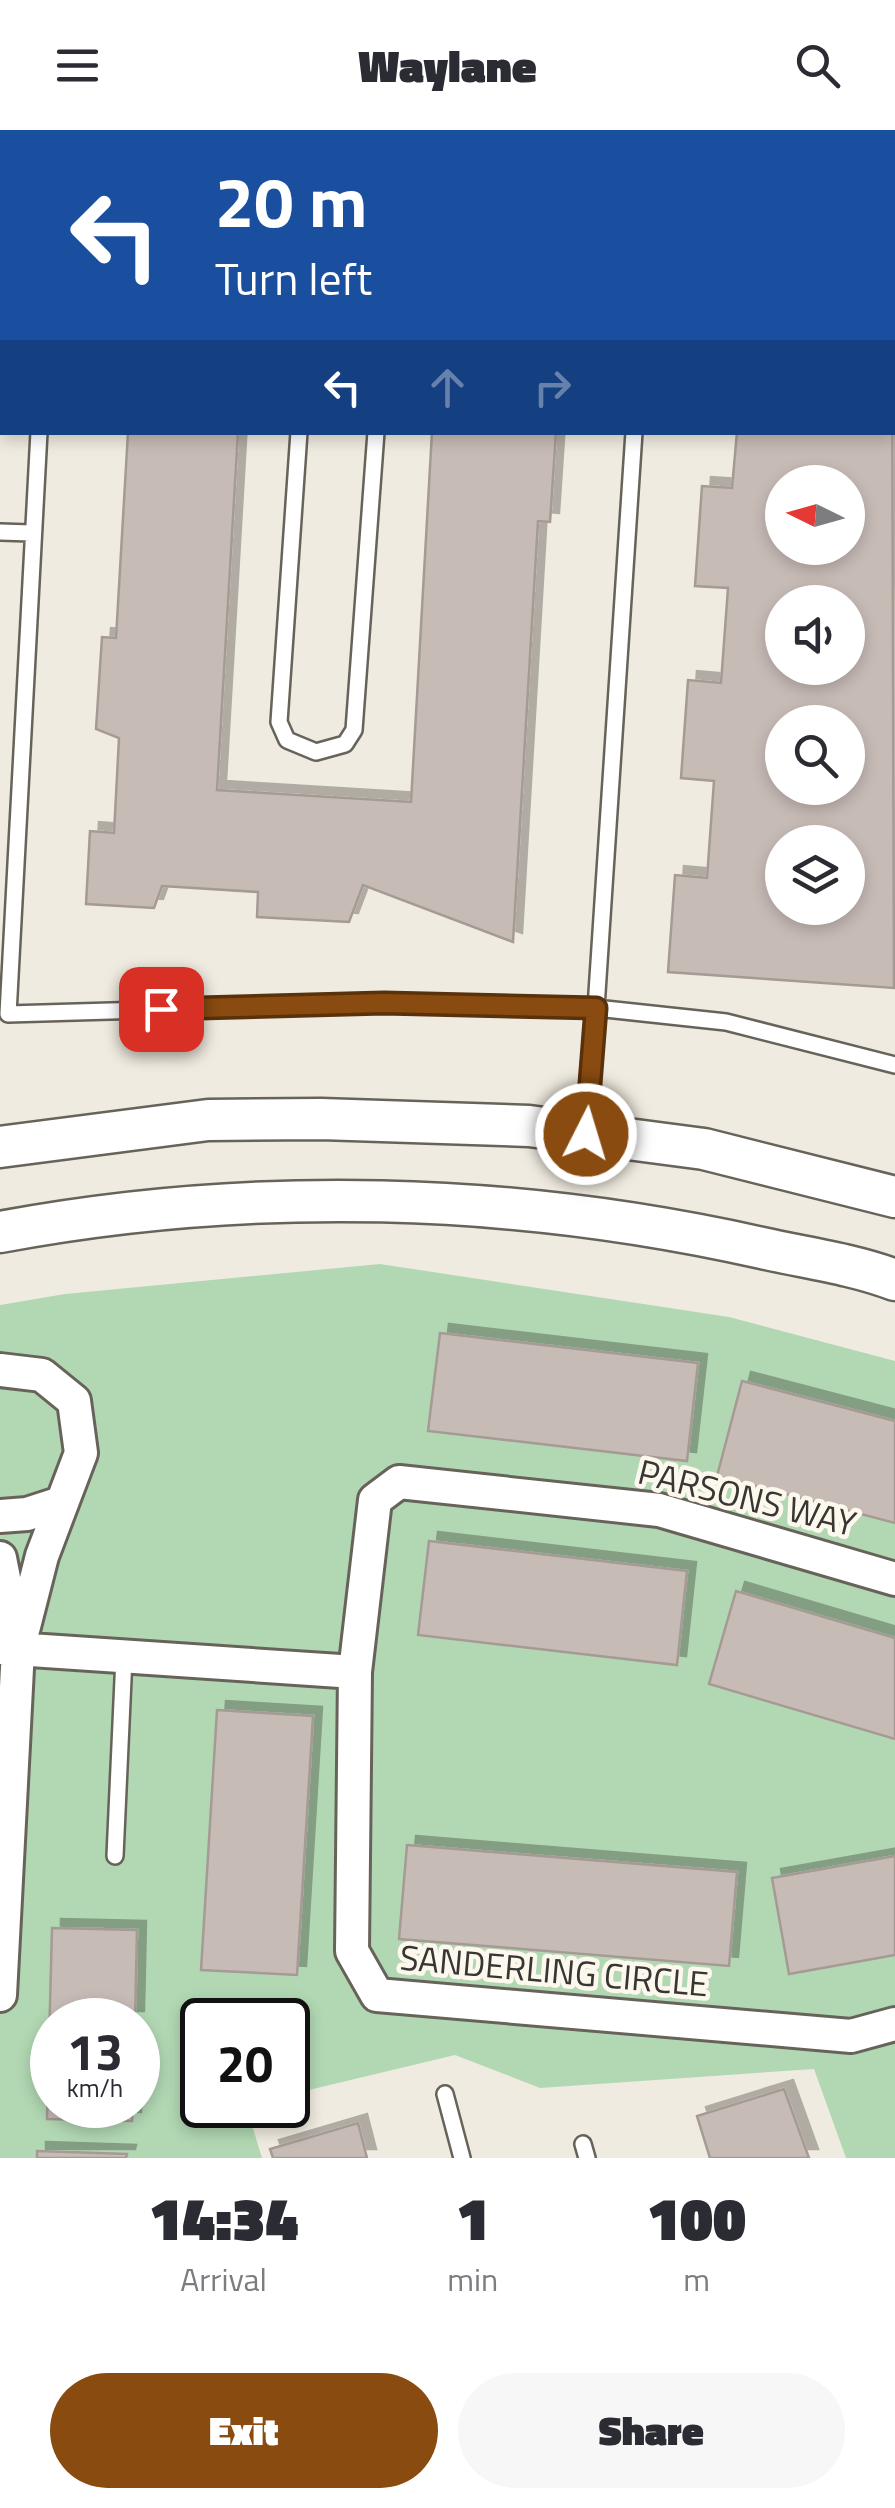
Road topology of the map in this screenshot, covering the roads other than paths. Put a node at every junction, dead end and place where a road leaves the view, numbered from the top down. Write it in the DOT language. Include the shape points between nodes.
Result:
graph roads {
  1 [pos="39,435"];
  2 [pos="299,435"];
  3 [pos="376,435"];
  4 [pos="634,435"];
  5 [pos="0,532"];
  6 [pos="31,533"];
  7 [pos="596,1008"];
  8 [pos="895,1065"];
  9 [pos="586,1134"];
  10 [pos="0,1147"];
  11 [pos="895,1197"];
  12 [pos="0,1232"];
  13 [pos="895,1280"];
  14 [pos="0,1370"];
  15 [pos="399,1482"];
  16 [pos="60,1503"];
  17 [pos="0,1516"];
  18 [pos="0,1558"];
  19 [pos="895,1579"];
  20 [pos="9,1648"];
  21 [pos="124,1657"];
  22 [pos="355,1672"];
  23 [pos="116,1856"];
  24 [pos="0,1995"];
  25 [pos="895,2024"];
  26 [pos="445,2094"];
  27 [pos="462,2158"];
  1 -- 6 [label="lane"];
  2 -- 3 [label="lane" via="278,722 287,740 316,752 345,744 354,730"];
  4 -- 7 [label="lane"];
  5 -- 6 [label="lane"];
  6 -- 7 [label="lane" via="8,1014 384,1003"];
  7 -- 8 [label="lane" via="726,1022"];
  7 -- 9 [label="lane"];
  9 -- 10 [label="street" via="529,1126 208,1120"];
  9 -- 11 [label="street" via="704,1149"];
  12 -- 13 [label="street" via="213,1203 523,1208 684,1230"];
  14 -- 16 [label="street" via="42,1375 74,1400 81,1453"];
  15 -- 19 [label="street, PARSONS WAY" via="659,1510"];
  15 -- 22 [label="street, SANDERLING CIRCLE" via="375,1500"];
  16 -- 17 [label="street"];
  16 -- 20 [label="street"];
  18 -- 20 [label="street"];
  20 -- 21 [label="street"];
  20 -- 24 [label="street"];
  21 -- 22 [label="street"];
  21 -- 23 [label="lane"];
  22 -- 25 [label="street, SANDERLING CIRCLE" via="352,1952 376,1994 851,2036"];
  26 -- 27 [label="lane"];
}
